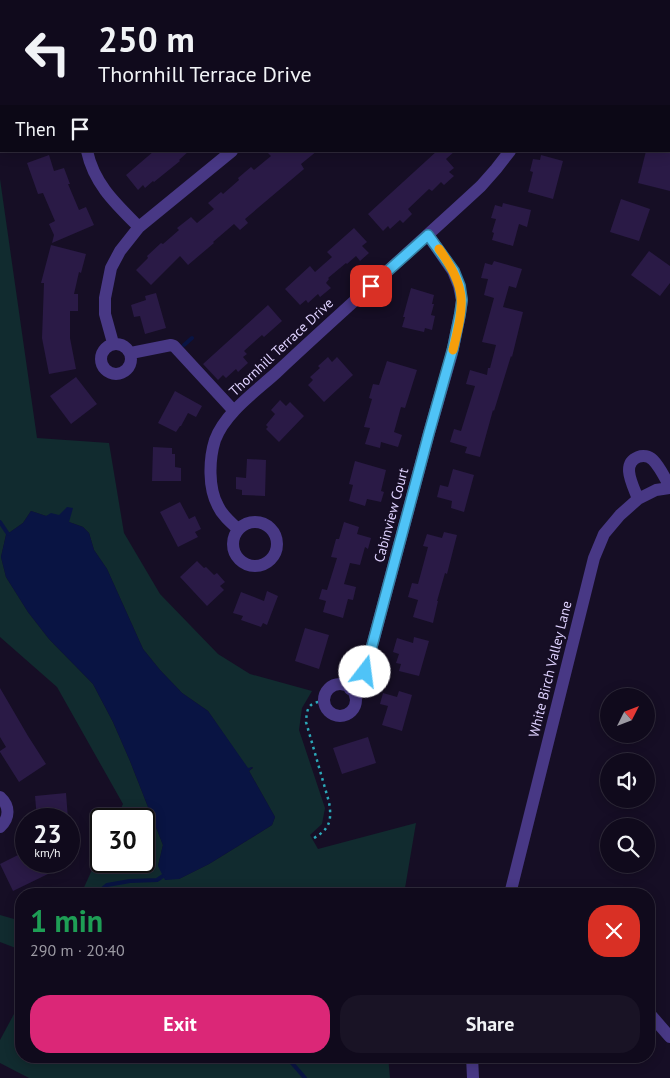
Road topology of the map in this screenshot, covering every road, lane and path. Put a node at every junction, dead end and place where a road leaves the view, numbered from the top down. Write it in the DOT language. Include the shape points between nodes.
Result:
graph roads {
  1 [pos="87,152"];
  2 [pos="231,152"];
  3 [pos="509,152"];
  4 [pos="139,227"];
  5 [pos="428,235"];
  6 [pos="113,343"];
  7 [pos="130,353"];
  8 [pos="234,411"];
  9 [pos="670,488"];
  10 [pos="638,500"];
  11 [pos="238,529"];
  12 [pos="350,689"];
  13 [pos="324,701"];
  14 [pos="0,797"];
  15 [pos="0,827"];
  16 [pos="314,838"];
  17 [pos="512,888"];
  18 [pos="655,1020"];
  19 [pos="670,1037"];
  20 [pos="472,1063"];
  21 [pos="473,1078"];
  1 -- 4 [label="street" via="91,166 108,196"];
  2 -- 4 [label="street"];
  3 -- 5 [label="street, Thornhill Terrace Drive" via="481,186"];
  4 -- 6 [label="street" via="120,251 107,285 105,314"];
  5 -- 8 [label="street, Thornhill Terrace Drive"];
  5 -- 12 [label="street, Cabinview Court" via="454,271 462,300 460,314 365,672"];
  6 -- 7 [label="street" via="122,344"];
  6 -- 7 [label="street" via="101,354 104,369 109,372 124,372 131,364"];
  7 -- 8 [label="street" via="174,346"];
  8 -- 11 [label="street, Thornhill Terrace Drive" via="215,439 210,460 210,483 217,506"];
  9 -- 10 [label="street, White Birch Valley Lane" via="656,490"];
  9 -- 10 [label="street" via="653,460 640,456 629,468"];
  10 -- 17 [label="street, White Birch Valley Lane" via="620,514 604,534 594,558"];
  12 -- 13 [label="street" via="341,684 331,687"];
  12 -- 13 [label="street" via="354,693 355,704 345,715 330,713"];
  13 -- 16 [label="path" via="311,704 306,714 331,815 328,826"];
  14 -- 15 [label="street" via="8,812"];
  18 -- 19 [label="street"];
  20 -- 21 [label="street"];
}
